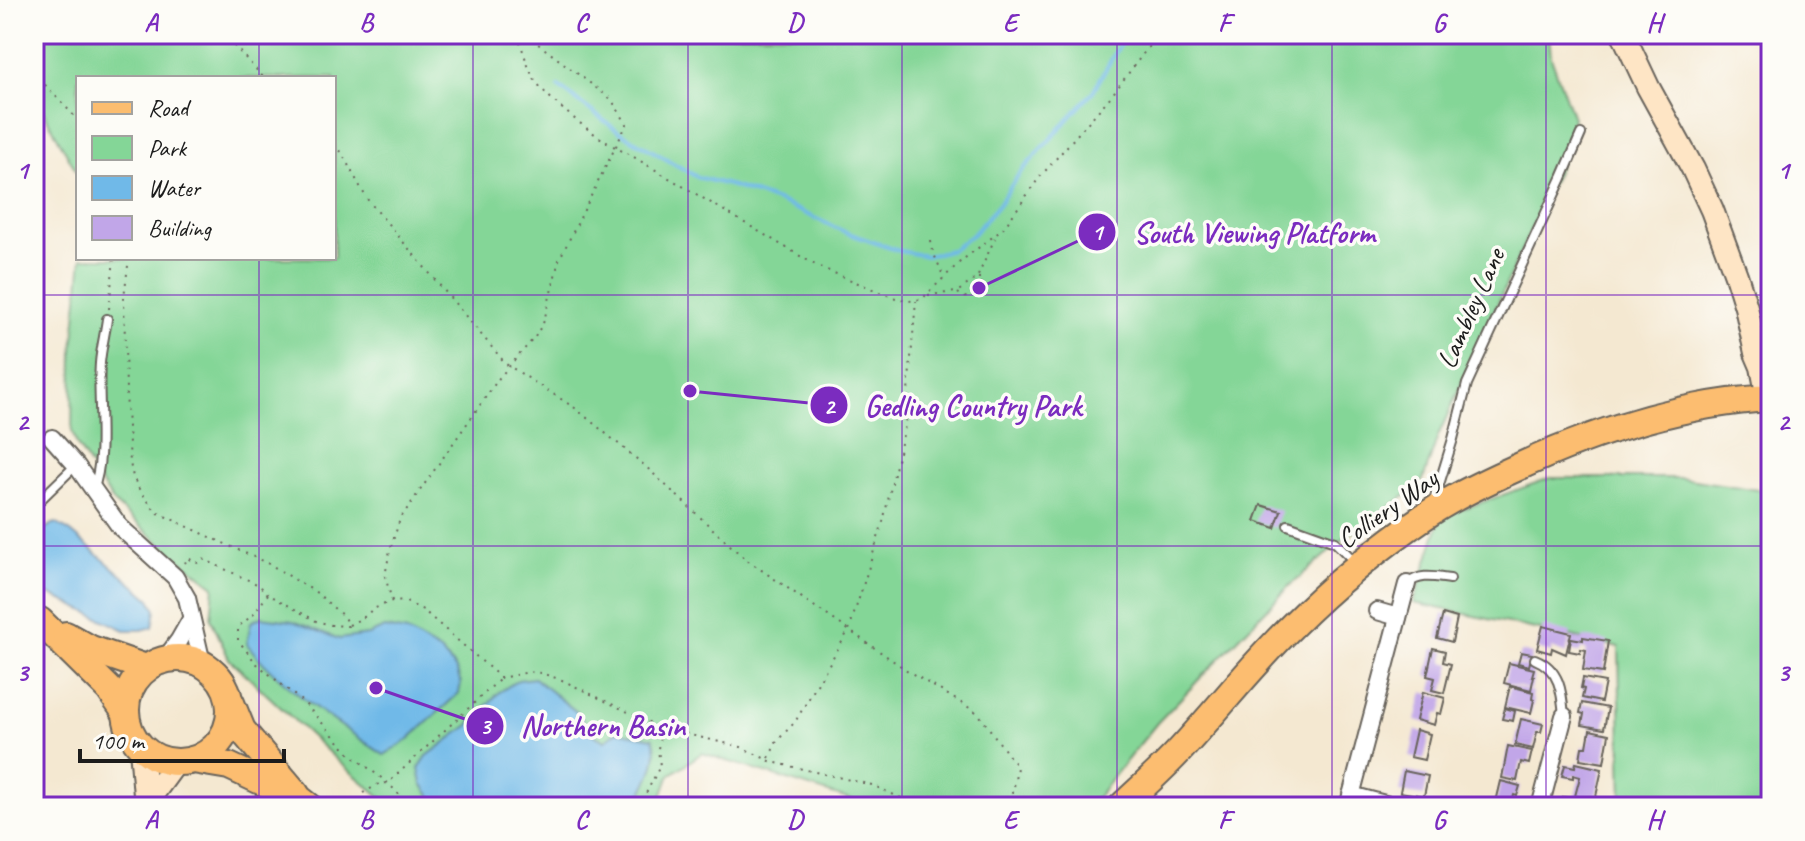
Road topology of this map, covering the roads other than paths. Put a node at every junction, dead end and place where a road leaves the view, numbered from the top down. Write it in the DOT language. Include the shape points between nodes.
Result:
graph roads {
  1 [pos="1623,34"];
  2 [pos="1581,134"];
  3 [pos="107,319"];
  4 [pos="1762,399"];
  5 [pos="52,438"];
  6 [pos="76,465"];
  7 [pos="93,491"];
  8 [pos="34,506"];
  9 [pos="1430,512"];
  10 [pos="1288,525"];
  11 [pos="1358,565"];
  12 [pos="1450,579"];
  13 [pos="1407,584"];
  14 [pos="1377,611"];
  15 [pos="1398,617"];
  16 [pos="191,619"];
  17 [pos="37,620"];
  18 [pos="1535,659"];
  19 [pos="155,663"];
  20 [pos="202,663"];
  21 [pos="229,697"];
  22 [pos="125,712"];
  23 [pos="1566,728"];
  24 [pos="141,748"];
  25 [pos="184,761"];
  26 [pos="1349,801"];
  27 [pos="306,804"];
  28 [pos="146,805"];
  29 [pos="1121,807"];
  30 [pos="1396,807"];
  31 [pos="1540,807"];
  1 -- 4 [label="street" via="1712,210 1746,307 1756,353 1749,368"];
  2 -- 9 [label="lane, Lambley Lane" via="1467,384"];
  3 -- 7 [label="lane"];
  4 -- 9 [label="main road, Colliery Way" via="1643,419 1563,447"];
  5 -- 6 [label="street"];
  6 -- 7 [label="street"];
  6 -- 8 [label="lane"];
  7 -- 16 [label="street" via="120,527 175,577"];
  9 -- 11 [label="main road, Colliery Way"];
  10 -- 11 [label="lane" via="1335,542"];
  11 -- 29 [label="main road, Colliery Way" via="1290,627"];
  12 -- 13 [label="lane" via="1425,575"];
  13 -- 15 [label="street"];
  14 -- 15 [label="street"];
  15 -- 26 [label="street"];
  16 -- 19 [label="street" via="179,640"];
  16 -- 20 [label="street"];
  17 -- 19 [label="main road" via="91,649"];
  17 -- 22 [label="main road" via="109,689"];
  18 -- 23 [label="lane" via="1555,674"];
  19 -- 20 [label="main road" via="185,658"];
  19 -- 22 [label="main road" via="132,684"];
  20 -- 21 [label="main road" via="218,676"];
  21 -- 25 [label="main road" via="219,742"];
  21 -- 27 [label="main road" via="242,730"];
  22 -- 24 [label="main road"];
  23 -- 31 [label="street"];
  24 -- 25 [label="main road" via="159,759"];
  24 -- 28 [label="street"];
  25 -- 27 [label="main road" via="229,766"];
  25 -- 28 [label="street"];
  26 -- 30 [label="street"];
}
